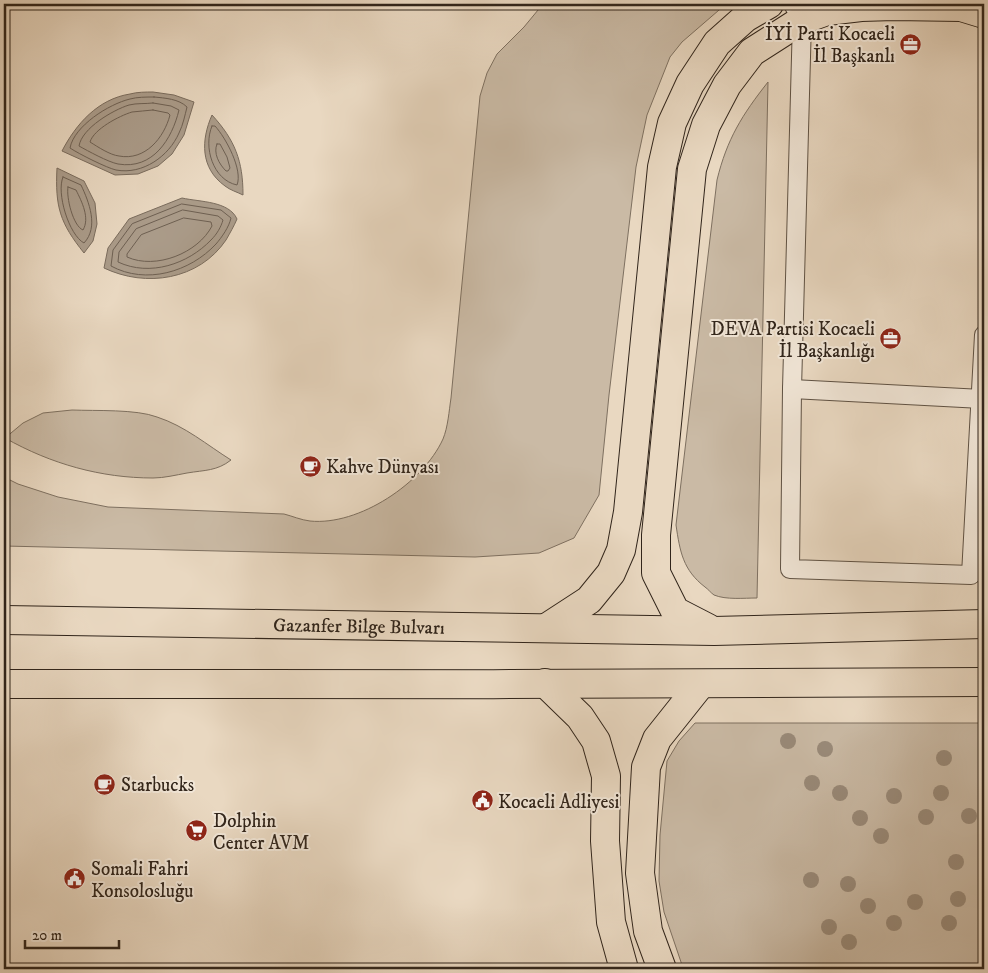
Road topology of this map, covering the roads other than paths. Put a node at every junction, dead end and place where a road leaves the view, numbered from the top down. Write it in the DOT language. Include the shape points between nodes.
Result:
graph roads {
  1 [pos="769,4"];
  2 [pos="798,12"];
  3 [pos="984,14"];
  4 [pos="984,335"];
  5 [pos="792,388"];
  6 [pos="982,399"];
  7 [pos="4,620"];
  8 [pos="984,624"];
  9 [pos="546,628"];
  10 [pos="714,630"];
  11 [pos="984,682"];
  12 [pos="545,683"];
  13 [pos="4,684"];
  14 [pos="700,685"];
  15 [pos="624,969"];
  16 [pos="662,969"];
  1 -- 9 [label="main road" via="745,18 717,43 690,84 672,123 662,167 628,512 621,550 611,573 589,600"];
  2 -- 3 [label="main road" via="894,6 961,7"];
  2 -- 5 [label="lane"];
  2 -- 10 [label="main road" via="752,52 727,85 706,125 692,169 656,536 656,573 676,611"];
  4 -- 6 [label="lane"];
  5 -- 6 [label="lane"];
  5 -- 6 [label="lane" via="790,569 971,575"];
  7 -- 9 [label="main road, Gazanfer Bilge Bulvarı"];
  8 -- 10 [label="main road, Gazanfer Bilge Bulvarı"];
  9 -- 10 [label="main road, Gazanfer Bilge Bulvarı"];
  11 -- 14 [label="main road"];
  12 -- 13 [label="main road"];
  12 -- 14 [label="main road"];
  12 -- 15 [label="main road" via="580,717 596,741 606,776 611,922"];
  14 -- 16 [label="main road" via="657,739 646,767 640,872 648,932"];
}
